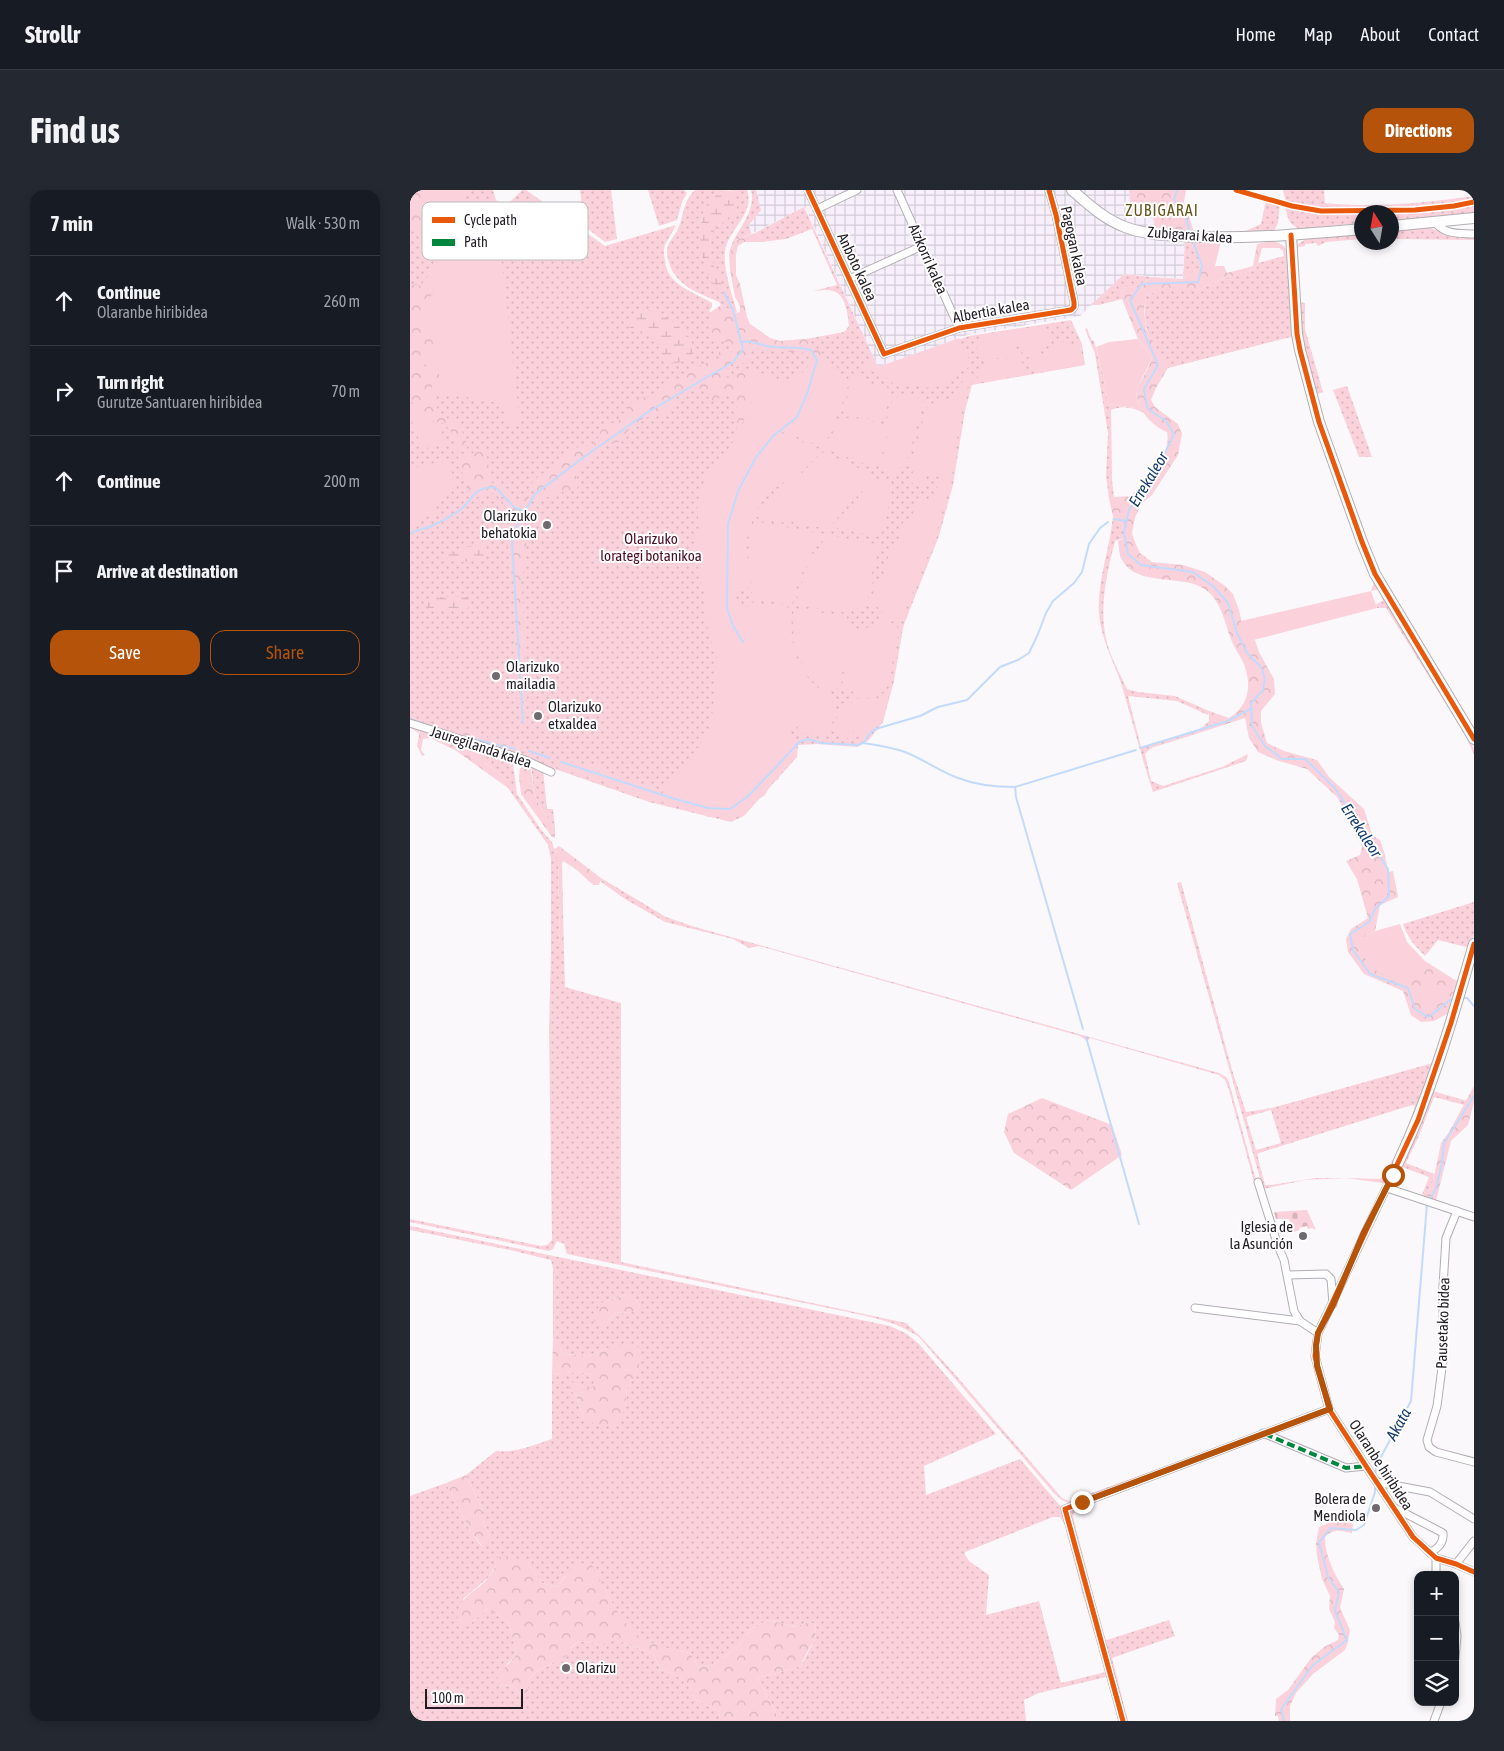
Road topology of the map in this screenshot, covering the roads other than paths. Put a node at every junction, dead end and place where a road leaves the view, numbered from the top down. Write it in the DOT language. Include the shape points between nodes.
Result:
graph roads {
  1 [pos="808,190"];
  2 [pos="857,190"];
  3 [pos="897,190"];
  4 [pos="1049,190"];
  5 [pos="1072,190"];
  6 [pos="817,208"];
  7 [pos="1474,218"];
  8 [pos="1435,222"];
  9 [pos="1399,225"];
  10 [pos="1354,230"];
  11 [pos="1474,234"];
  12 [pos="1291,235"];
  13 [pos="922,246"];
  14 [pos="849,279"];
  15 [pos="1074,307"];
  16 [pos="959,328"];
  17 [pos="884,354"];
  18 [pos="410,723"];
  19 [pos="1474,739"];
  20 [pos="551,772"];
  21 [pos="1474,944"];
  22 [pos="1398,1163"];
  23 [pos="1258,1182"];
  24 [pos="1387,1188"];
  25 [pos="1457,1211"];
  26 [pos="1474,1217"];
  27 [pos="1288,1275"];
  28 [pos="1333,1305"];
  29 [pos="1195,1308"];
  30 [pos="1300,1321"];
  31 [pos="1318,1333"];
  32 [pos="1330,1409"];
  33 [pos="1263,1433"];
  34 [pos="1474,1462"];
  35 [pos="1366,1466"];
  36 [pos="1378,1482"];
  37 [pos="1394,1508"];
  38 [pos="1474,1519"];
  39 [pos="1474,1541"];
  40 [pos="1433,1555"];
  41 [pos="1456,1564"];
  42 [pos="1435,1571"];
  43 [pos="1474,1572"];
  44 [pos="1439,1706"];
  45 [pos="1123,1721"];
  46 [pos="1434,1721"];
  1 -- 6 [label="street, Anboto kalea"];
  2 -- 6 [label="street"];
  3 -- 13 [label="street, Aizkorri kalea"];
  4 -- 15 [label="street, Pagogan kalea"];
  5 -- 12 [label="street, Zubigarai kalea" via="1112,222 1136,231 1212,238"];
  6 -- 14 [label="street, Anboto kalea"];
  7 -- 8 [label="street"];
  8 -- 9 [label="street"];
  8 -- 11 [label="street" via="1441,229"];
  10 -- 12 [label="street, Zubigarai kalea"];
  12 -- 19 [label="street" via="1300,350 1319,422 1362,542 1379,581"];
  13 -- 14 [label="street"];
  13 -- 16 [label="street, Aizkorri kalea"];
  14 -- 17 [label="street, Anboto kalea"];
  15 -- 16 [label="street, Albertia kalea" via="1068,311"];
  16 -- 17 [label="street, Albertia kalea"];
  18 -- 20 [label="street, Jauregilanda kalea" via="525,760"];
  21 -- 22 [label="street" via="1429,1091"];
  22 -- 24 [label="street, Olaranbe hiribidea"];
  23 -- 27 [label="street"];
  24 -- 25 [label="street"];
  24 -- 28 [label="street, Olaranbe hiribidea"];
  25 -- 26 [label="street"];
  25 -- 34 [label="street, Pausetako bidea" via="1446,1238 1443,1360 1437,1406 1427,1440 1429,1447 1436,1452"];
  27 -- 28 [label="street" via="1326,1274 1330,1279"];
  27 -- 30 [label="street" via="1294,1311"];
  28 -- 31 [label="street, Olaranbe hiribidea"];
  29 -- 30 [label="street"];
  30 -- 31 [label="street"];
  31 -- 32 [label="street, Olaranbe hiribidea" via="1317,1366"];
  32 -- 33 [label="street"];
  32 -- 35 [label="street, Olaranbe hiribidea"];
  33 -- 35 [label="street" via="1346,1468"];
  33 -- 45 [label="street" via="1065,1509"];
  35 -- 36 [label="street, Olaranbe hiribidea"];
  36 -- 37 [label="street, Olaranbe hiribidea"];
  36 -- 38 [label="street" via="1430,1492"];
  37 -- 40 [label="street, Olaranbe hiribidea" via="1413,1537"];
  37 -- 40 [label="street" via="1443,1533 1440,1547"];
  39 -- 41 [label="street"];
  40 -- 41 [label="street"];
  40 -- 42 [label="street"];
  41 -- 43 [label="street"];
  44 -- 46 [label="street"];
}
